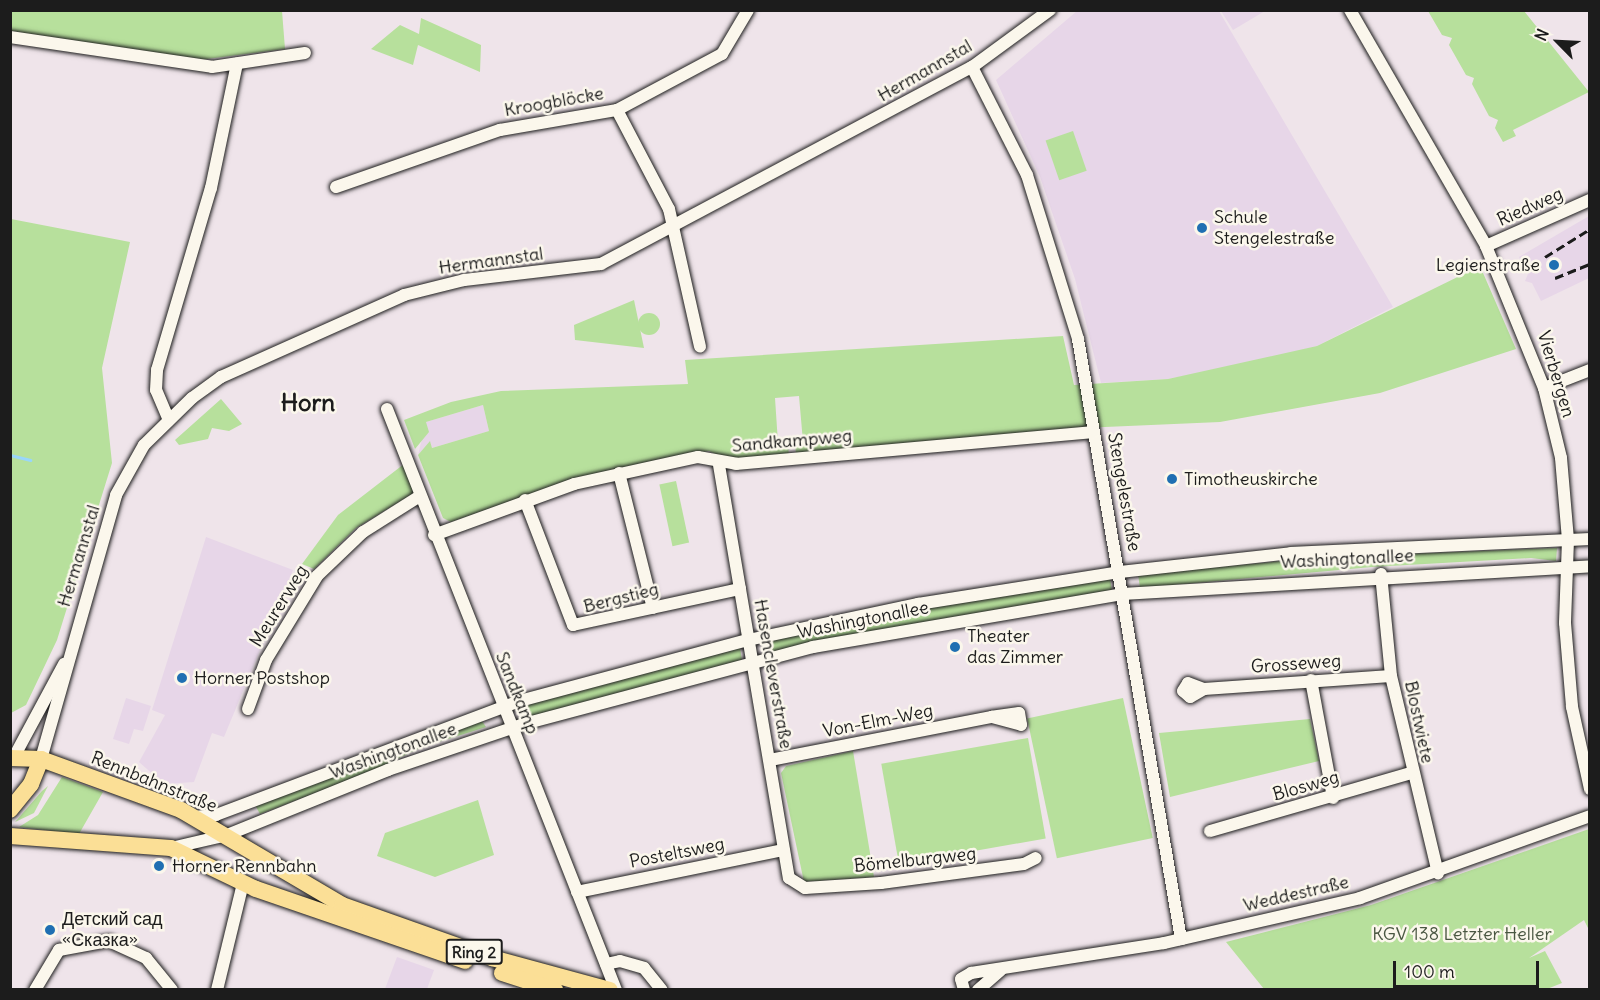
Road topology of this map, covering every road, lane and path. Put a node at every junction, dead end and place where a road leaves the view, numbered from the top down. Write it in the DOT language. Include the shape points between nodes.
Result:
graph roads {
  1 [pos="748,10"];
  2 [pos="1350,10"];
  3 [pos="1047,12"];
  4 [pos="10,37"];
  5 [pos="305,53"];
  6 [pos="237,64"];
  7 [pos="972,67"];
  8 [pos="617,110"];
  9 [pos="336,186"];
  10 [pos="1590,200"];
  11 [pos="671,227"];
  12 [pos="1486,246"];
  13 [pos="700,347"];
  14 [pos="1590,370"];
  15 [pos="1544,388"];
  16 [pos="387,409"];
  17 [pos="168,418"];
  18 [pos="1094,432"];
  19 [pos="719,465"];
  20 [pos="619,473"];
  21 [pos="420,496"];
  22 [pos="525,500"];
  23 [pos="434,535"];
  24 [pos="1590,539"];
  25 [pos="1568,540"];
  26 [pos="1590,566"];
  27 [pos="1564,567"];
  28 [pos="1120,572"];
  29 [pos="1381,574"];
  30 [pos="740,589"];
  31 [pos="1124,594"];
  32 [pos="653,608"];
  33 [pos="748,640"];
  34 [pos="67,660"];
  35 [pos="753,661"];
  36 [pos="1391,676"];
  37 [pos="1311,680"];
  38 [pos="1204,688"];
  39 [pos="503,707"];
  40 [pos="248,709"];
  41 [pos="992,717"];
  42 [pos="511,728"];
  43 [pos="12,759"];
  44 [pos="40,759"];
  45 [pos="770,760"];
  46 [pos="1411,773"];
  47 [pos="1590,789"];
  48 [pos="1333,798"];
  49 [pos="10,810"];
  50 [pos="1590,816"];
  51 [pos="195,817"];
  52 [pos="1210,831"];
  53 [pos="227,835"];
  54 [pos="10,836"];
  55 [pos="171,848"];
  56 [pos="784,850"];
  57 [pos="1036,858"];
  58 [pos="1438,873"];
  59 [pos="243,883"];
  60 [pos="797,886"];
  61 [pos="577,892"];
  62 [pos="1181,939"];
  63 [pos="606,964"];
  64 [pos="1001,970"];
  65 [pos="35,990"];
  66 [pos="172,990"];
  67 [pos="217,990"];
  68 [pos="555,990"];
  69 [pos="610,990"];
  70 [pos="616,990"];
  71 [pos="662,990"];
  72 [pos="964,990"];
  73 [pos="978,990"];
  1 -- 8 [label="street, Kroogblöcke" via="722,54"];
  2 -- 12 [label="street, Vierbergen"];
  3 -- 7 [label="street, Hermannstal"];
  4 -- 6 [label="street" via="193,66"];
  5 -- 6 [label="street"];
  6 -- 17 [label="street" via="211,188 157,370 156,390"];
  7 -- 11 [label="street, Hermannstal"];
  7 -- 18 [label="street, Stengelestraße" via="1027,175 1050,243 1077,339"];
  8 -- 9 [label="street, Kroogblöcke" via="500,130"];
  8 -- 11 [label="street" via="669,209"];
  10 -- 12 [label="street, Riedweg"];
  11 -- 13 [label="street"];
  11 -- 17 [label="street, Hermannstal" via="601,264 455,282 379,303 220,377"];
  12 -- 15 [label="street, Vierbergen"];
  14 -- 15 [label="street"];
  15 -- 25 [label="street, Vierbergen" via="1561,458"];
  16 -- 21 [label="street, Sandkamp"];
  17 -- 34 [label="street, Hermannstal" via="134,460 117,495"];
  18 -- 19 [label="street, Sandkampweg"];
  18 -- 28 [label="street, Stengelestraße"];
  19 -- 20 [label="street, Sandkampweg" via="698,458"];
  19 -- 30 [label="street, Hasencleverstraße"];
  20 -- 22 [label="street, Sandkampweg"];
  20 -- 32 [label="street"];
  21 -- 23 [label="street, Sandkamp"];
  21 -- 40 [label="street, Meurerweg" via="363,532 317,576 266,660"];
  22 -- 23 [label="street, Sandkampweg"];
  22 -- 32 [label="street, Bergstieg" via="568,621 584,626"];
  23 -- 39 [label="street, Sandkamp"];
  24 -- 25 [label="street, Washingtonallee"];
  25 -- 27 [label="street, Vierbergen"];
  25 -- 28 [label="street, Washingtonallee" via="1291,553"];
  26 -- 27 [label="street, Washingtonallee"];
  27 -- 29 [label="street, Washingtonallee"];
  27 -- 47 [label="street, Vierbergen" via="1572,707"];
  28 -- 31 [label="street, Stengelestraße"];
  28 -- 33 [label="street, Washingtonallee" via="918,604"];
  29 -- 31 [label="street, Washingtonallee"];
  29 -- 36 [label="street, Blostwiete"];
  30 -- 32 [label="street, Bergstieg"];
  30 -- 33 [label="street, Hasencleverstraße"];
  31 -- 35 [label="street, Washingtonallee" via="933,624"];
  31 -- 62 [label="street, Stengelestraße"];
  33 -- 35 [label="street, Hasencleverstraße"];
  33 -- 39 [label="street, Washingtonallee"];
  34 -- 43 [label="street, Hermannstal"];
  34 -- 44 [label="street, Hermannstal"];
  35 -- 42 [label="street, Washingtonallee"];
  35 -- 45 [label="street, Hasencleverstraße"];
  36 -- 37 [label="street, Grosseweg"];
  36 -- 46 [label="street, Blostwiete"];
  37 -- 38 [label="street, Grosseweg"];
  37 -- 48 [label="street"];
  39 -- 42 [label="street, Sandkamp"];
  39 -- 51 [label="street, Washingtonallee" via="216,815"];
  41 -- 45 [label="street, Von-Elm-Weg"];
  42 -- 53 [label="street, Washingtonallee"];
  42 -- 61 [label="street, Sandkamp"];
  43 -- 44 [label="main road, Rennbahnstraße"];
  44 -- 49 [label="main road" via="32,784"];
  44 -- 51 [label="main road, Rennbahnstraße"];
  45 -- 56 [label="street, Hasencleverstraße"];
  46 -- 48 [label="street, Blosweg"];
  46 -- 58 [label="street, Blostwiete"];
  48 -- 52 [label="street, Blosweg"];
  50 -- 58 [label="street, Weddestraße"];
  51 -- 53 [label="main road, Rennbahnstraße"];
  53 -- 55 [label="street, Washingtonallee"];
  53 -- 69 [label="main road, Rennbahnstraße / Ring 2" via="304,888 342,905 492,958"];
  54 -- 55 [label="main road, Ring 2"];
  55 -- 59 [label="main road, Ring 2"];
  56 -- 60 [label="street, Hasencleverstraße" via="789,878"];
  56 -- 61 [label="street, Posteltsweg"];
  57 -- 60 [label="street, Bömelburgweg" via="1024,864 881,883"];
  58 -- 62 [label="street, Weddestraße" via="1360,898"];
  59 -- 67 [label="street"];
  59 -- 68 [label="main road, Ring 2"];
  61 -- 63 [label="street, Sandkamp"];
  62 -- 64 [label="street, Weddestraße"];
  63 -- 70 [label="street, Sandkamp"];
  63 -- 71 [label="street" via="620,961 644,968"];
  64 -- 72 [label="street, Weddestraße" via="964,975"];
  64 -- 73 [label="street"];
  65 -- 66 [label="street" via="59,950 109,942 146,958"];
}
